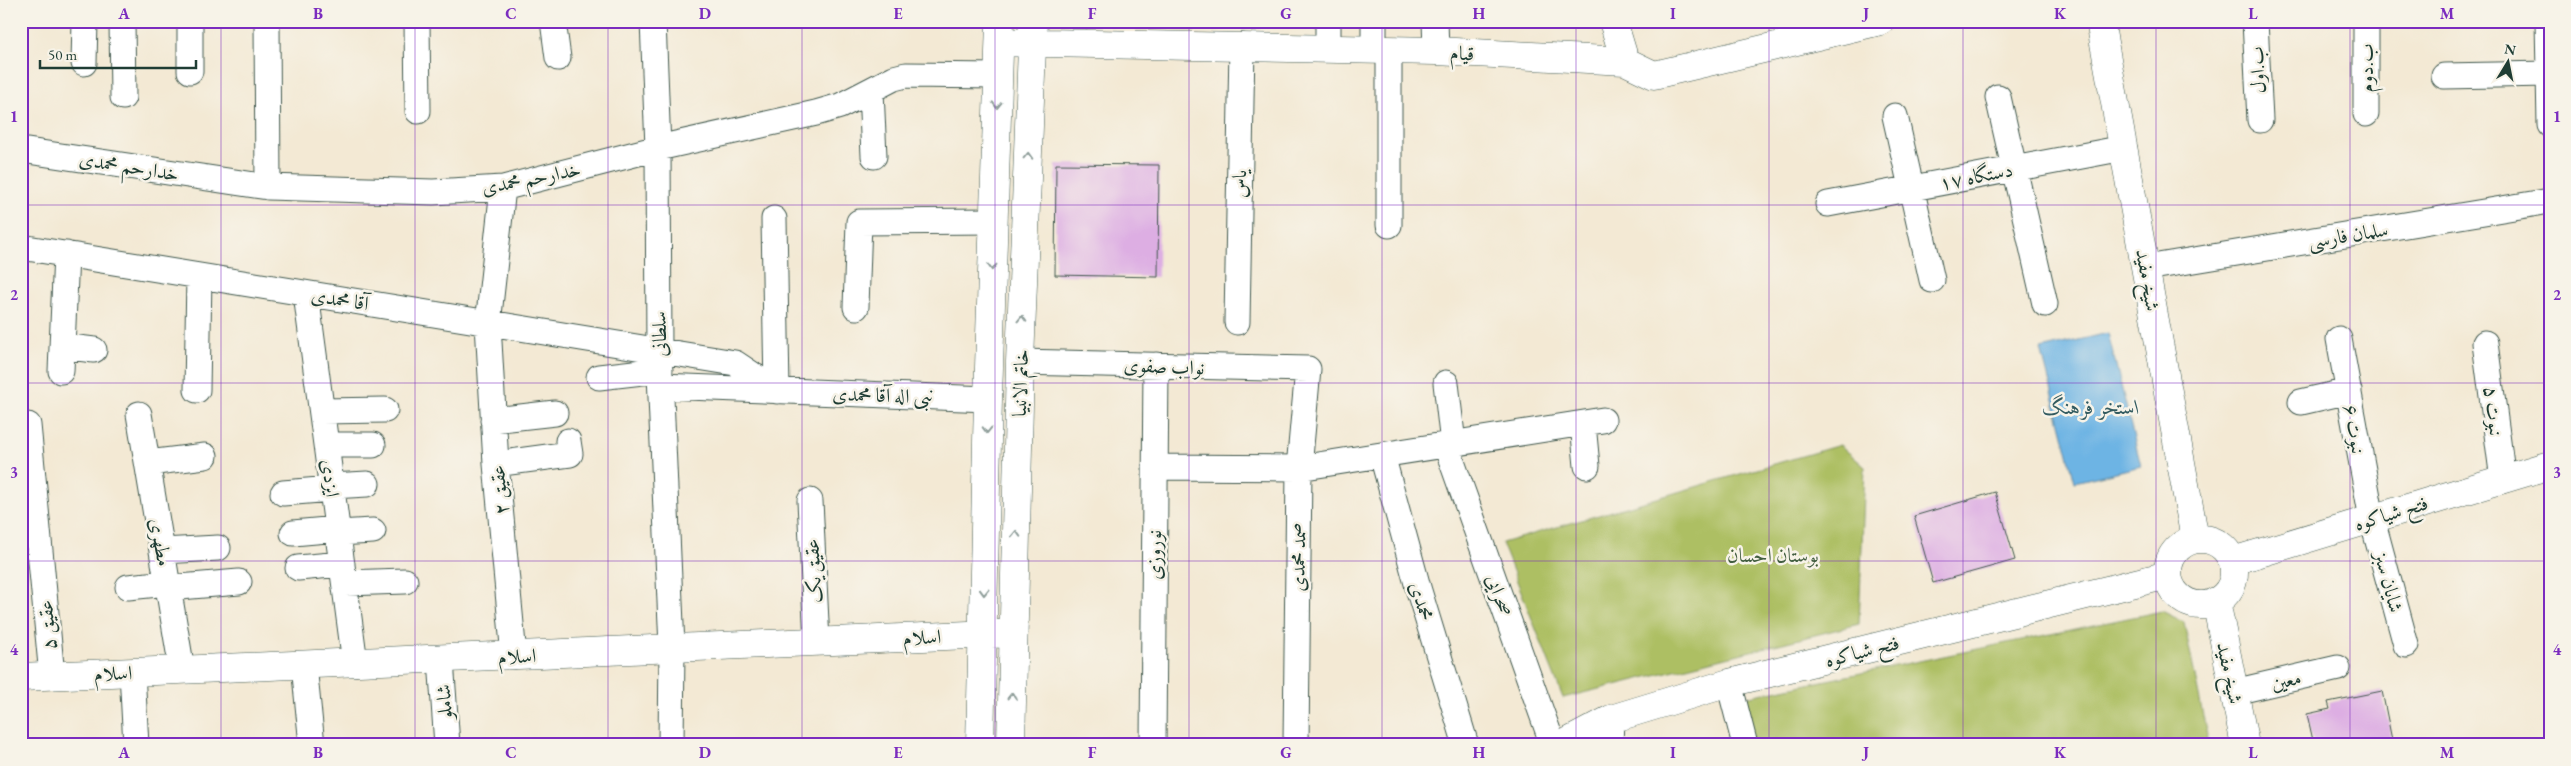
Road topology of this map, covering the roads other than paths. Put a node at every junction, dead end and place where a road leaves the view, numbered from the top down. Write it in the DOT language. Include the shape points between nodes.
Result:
graph roads {
  1 [pos="85,21"];
  2 [pos="122,21"];
  3 [pos="190,21"];
  4 [pos="267,21"];
  5 [pos="417,21"];
  6 [pos="554,21"];
  7 [pos="654,21"];
  8 [pos="1328,21"];
  9 [pos="1374,21"];
  10 [pos="1435,21"];
  11 [pos="1613,21"];
  12 [pos="2100,21"];
  13 [pos="2255,21"];
  14 [pos="2366,21"];
  15 [pos="2548,21"];
  16 [pos="1866,23"];
  17 [pos="1000,32"];
  18 [pos="1033,32"];
  19 [pos="1242,46"];
  20 [pos="1328,48"];
  21 [pos="1382,50"];
  22 [pos="1436,51"];
  23 [pos="558,58"];
  24 [pos="1625,61"];
  25 [pos="84,63"];
  26 [pos="190,71"];
  27 [pos="2549,74"];
  28 [pos="998,76"];
  29 [pos="2444,76"];
  30 [pos="871,91"];
  31 [pos="123,97"];
  32 [pos="1998,97"];
  33 [pos="418,111"];
  34 [pos="2366,114"];
  35 [pos="1896,116"];
  36 [pos="2260,120"];
  37 [pos="2550,120"];
  38 [pos="2550,125"];
  39 [pos="658,148"];
  40 [pos="2124,148"];
  41 [pos="21,150"];
  42 [pos="874,156"];
  43 [pos="2014,169"];
  44 [pos="268,187"];
  45 [pos="503,188"];
  46 [pos="1912,188"];
  47 [pos="2550,201"];
  48 [pos="1828,204"];
  49 [pos="774,219"];
  50 [pos="994,221"];
  51 [pos="1389,225"];
  52 [pos="21,247"];
  53 [pos="66,254"];
  54 [pos="2146,268"];
  55 [pos="199,276"];
  56 [pos="1932,280"];
  57 [pos="306,294"];
  58 [pos="2045,304"];
  59 [pos="856,307"];
  60 [pos="1237,322"];
  61 [pos="488,324"];
  62 [pos="2339,339"];
  63 [pos="2485,343"];
  64 [pos="62,346"];
  65 [pos="94,350"];
  66 [pos="1020,362"];
  67 [pos="1156,366"];
  68 [pos="660,369"];
  69 [pos="1308,370"];
  70 [pos="61,371"];
  71 [pos="599,377"];
  72 [pos="1446,383"];
  73 [pos="197,390"];
  74 [pos="777,391"];
  75 [pos="2349,391"];
  76 [pos="988,399"];
  77 [pos="2301,402"];
  78 [pos="385,410"];
  79 [pos="322,411"];
  80 [pos="555,413"];
  81 [pos="139,414"];
  82 [pos="494,420"];
  83 [pos="28,425"];
  84 [pos="568,441"];
  85 [pos="1449,444"];
  86 [pos="327,445"];
  87 [pos="374,445"];
  88 [pos="1382,455"];
  89 [pos="205,456"];
  90 [pos="148,463"];
  91 [pos="496,464"];
  92 [pos="2550,465"];
  93 [pos="1587,466"];
  94 [pos="1155,467"];
  95 [pos="1299,468"];
  96 [pos="2503,480"];
  97 [pos="368,484"];
  98 [pos="332,488"];
  99 [pos="283,493"];
  100 [pos="810,501"];
  101 [pos="2372,519"];
  102 [pos="373,531"];
  103 [pos="338,532"];
  104 [pos="293,533"];
  105 [pos="2196,539"];
  106 [pos="218,548"];
  107 [pos="162,551"];
  108 [pos="2233,561"];
  109 [pos="298,568"];
  110 [pos="343,574"];
  111 [pos="2168,575"];
  112 [pos="405,580"];
  113 [pos="239,582"];
  114 [pos="168,586"];
  115 [pos="128,587"];
  116 [pos="2216,601"];
  117 [pos="983,634"];
  118 [pos="1013,634"];
  119 [pos="817,642"];
  120 [pos="2406,644"];
  121 [pos="672,647"];
  122 [pos="514,656"];
  123 [pos="441,660"];
  124 [pos="355,663"];
  125 [pos="304,665"];
  126 [pos="2338,668"];
  127 [pos="182,670"];
  128 [pos="132,672"];
  129 [pos="52,676"];
  130 [pos="21,677"];
  131 [pos="1729,683"];
  132 [pos="2234,692"];
  133 [pos="1610,732"];
  134 [pos="136,745"];
  135 [pos="312,745"];
  136 [pos="447,745"];
  137 [pos="671,745"];
  138 [pos="980,745"];
  139 [pos="1012,745"];
  140 [pos="1152,745"];
  141 [pos="1296,745"];
  142 [pos="1466,745"];
  143 [pos="1554,745"];
  144 [pos="1562,745"];
  145 [pos="1745,745"];
  146 [pos="2245,745"];
  1 -- 25 [label="street"];
  2 -- 31 [label="street"];
  3 -- 26 [label="street"];
  4 -- 44 [label="street"];
  5 -- 33 [label="street"];
  6 -- 23 [label="street"];
  7 -- 39 [label="street, سلطانی"];
  8 -- 20 [label="street"];
  9 -- 21 [label="street"];
  10 -- 22 [label="street"];
  11 -- 24 [label="street"];
  12 -- 40 [label="street, شیخ مفید"];
  13 -- 36 [label="street, ب.اول"];
  14 -- 34 [label="street, ب.دوم"];
  15 -- 27 [label="street"];
  16 -- 24 [label="street, قیام" via="1654,75"];
  17 -- 18 [label="street, قیام"];
  17 -- 28 [label="street, خاتم الانبیا"];
  18 -- 19 [label="street, قیام"];
  66 -- 18 [label="street, خاتم الانبیا, one-way"];
  19 -- 20 [label="street, قیام"];
  19 -- 60 [label="street, یاس"];
  20 -- 21 [label="street, قیام"];
  21 -- 22 [label="street, قیام"];
  21 -- 51 [label="street"];
  22 -- 24 [label="street, قیام"];
  27 -- 29 [label="street"];
  27 -- 37 [label="street"];
  28 -- 30 [label="street, خدارحم محمدی" via="906,75"];
  28 -- 50 [label="street, خاتم الانبیا, one-way"];
  30 -- 39 [label="street, خدارحم محمدی" via="816,113"];
  30 -- 42 [label="street"];
  32 -- 43 [label="street"];
  35 -- 46 [label="street"];
  37 -- 38 [label="street"];
  39 -- 45 [label="street, خدارحم محمدی"];
  39 -- 68 [label="street, سلطانی"];
  40 -- 43 [label="street, ۱۷ دستگاه"];
  40 -- 54 [label="street, شیخ مفید"];
  41 -- 44 [label="street, خدارحم محمدی"];
  43 -- 46 [label="street, ۱۷ دستگاه"];
  43 -- 58 [label="street"];
  44 -- 45 [label="street, خدارحم محمدی" via="433,192"];
  45 -- 61 [label="street, عقیق ۲"];
  46 -- 48 [label="street, ۱۷ دستگاه"];
  46 -- 56 [label="street"];
  47 -- 54 [label="street, سلمان فارسی"];
  49 -- 74 [label="street"];
  50 -- 59 [label="street" via="858,222"];
  50 -- 76 [label="street, خاتم الانبیا, one-way"];
  52 -- 53 [label="street, آقا محمدی"];
  53 -- 55 [label="street, آقا محمدی"];
  53 -- 64 [label="street"];
  54 -- 105 [label="street, شیخ مفید"];
  55 -- 57 [label="street, آقا محمدی"];
  55 -- 73 [label="street"];
  57 -- 61 [label="street, آقا محمدی"];
  57 -- 79 [label="street, ایزدی"];
  61 -- 68 [label="street, آقا محمدی"];
  61 -- 82 [label="street, عقیق ۲"];
  62 -- 75 [label="street, نبوت ۶"];
  63 -- 96 [label="street, نبوت ۵"];
  64 -- 65 [label="street"];
  64 -- 70 [label="street"];
  66 -- 67 [label="street, نواب صفوی"];
  118 -- 66 [label="street, خاتم الانبیا, one-way"];
  67 -- 69 [label="street, نواب صفوی"];
  67 -- 94 [label="street, نوروزی"];
  68 -- 71 [label="street"];
  68 -- 74 [label="street, نبی اله آقا محمدی"];
  68 -- 74 [label="street" via="735,363"];
  68 -- 121 [label="street, سلطانی"];
  69 -- 95 [label="street, صمد محمدی"];
  72 -- 85 [label="street, صحرایی"];
  74 -- 76 [label="street, نبی اله آقا محمدی"];
  75 -- 77 [label="street"];
  75 -- 101 [label="street, نبوت ۶"];
  76 -- 117 [label="street, خاتم الانبیا, one-way"];
  78 -- 79 [label="street"];
  79 -- 86 [label="street, ایزدی"];
  80 -- 82 [label="street"];
  81 -- 90 [label="street, مطهری"];
  82 -- 91 [label="street, عقیق ۲"];
  83 -- 129 [label="street, عقیق ۵"];
  84 -- 91 [label="street" via="570,454"];
  85 -- 88 [label="street"];
  85 -- 93 [label="street" via="1593,422"];
  85 -- 143 [label="street, صحرایی"];
  86 -- 87 [label="street"];
  86 -- 98 [label="street, ایزدی"];
  88 -- 95 [label="street"];
  88 -- 142 [label="street, محمدی" via="1418,591"];
  89 -- 90 [label="street"];
  90 -- 107 [label="street, مطهری"];
  91 -- 122 [label="street, عقیق ۲"];
  92 -- 96 [label="street, فتح شیاکوه"];
  94 -- 95 [label="street"];
  94 -- 140 [label="street, نوروزی"];
  95 -- 141 [label="street, صمد محمدی"];
  96 -- 101 [label="street, فتح شیاکوه"];
  97 -- 98 [label="street"];
  98 -- 99 [label="street"];
  98 -- 103 [label="street, ایزدی"];
  100 -- 119 [label="street, عقیق یک"];
  101 -- 108 [label="street, فتح شیاکوه"];
  101 -- 120 [label="street, شایان سبز"];
  102 -- 103 [label="street"];
  103 -- 104 [label="street"];
  103 -- 110 [label="street, ایزدی"];
  105 -- 108 [label="street" via="2222,546"];
  105 -- 111 [label="street" via="2175,552 2170,559"];
  106 -- 107 [label="street"];
  107 -- 114 [label="street, مطهری"];
  108 -- 116 [label="street" via="2235,570 2230,589"];
  109 -- 110 [label="street"];
  110 -- 112 [label="street"];
  110 -- 124 [label="street, ایزدی"];
  111 -- 116 [label="street" via="2171,586 2185,601 2206,605"];
  111 -- 131 [label="street, فتح شیاکوه"];
  113 -- 114 [label="street"];
  114 -- 115 [label="street"];
  114 -- 127 [label="street, مطهری"];
  116 -- 132 [label="street, شیخ مفید"];
  117 -- 118 [label="street, اسلام"];
  117 -- 119 [label="street, اسلام"];
  117 -- 138 [label="street, خاتم الانبیا"];
  139 -- 118 [label="street, خاتم الانبیا, one-way"];
  119 -- 121 [label="street, اسلام"];
  121 -- 122 [label="street, اسلام"];
  121 -- 137 [label="street, سلطانی"];
  122 -- 123 [label="street, اسلام"];
  123 -- 124 [label="street, اسلام"];
  123 -- 136 [label="street, شاملو"];
  124 -- 125 [label="street, اسلام"];
  125 -- 127 [label="street, اسلام"];
  125 -- 135 [label="street"];
  126 -- 132 [label="street, معین"];
  127 -- 128 [label="street, اسلام"];
  128 -- 129 [label="street, اسلام"];
  128 -- 134 [label="street"];
  129 -- 130 [label="street, اسلام"];
  131 -- 133 [label="street, فتح شیاکوه"];
  131 -- 145 [label="street"];
  132 -- 146 [label="street, شیخ مفید"];
  133 -- 144 [label="street, فتح شیاکوه"];
}
